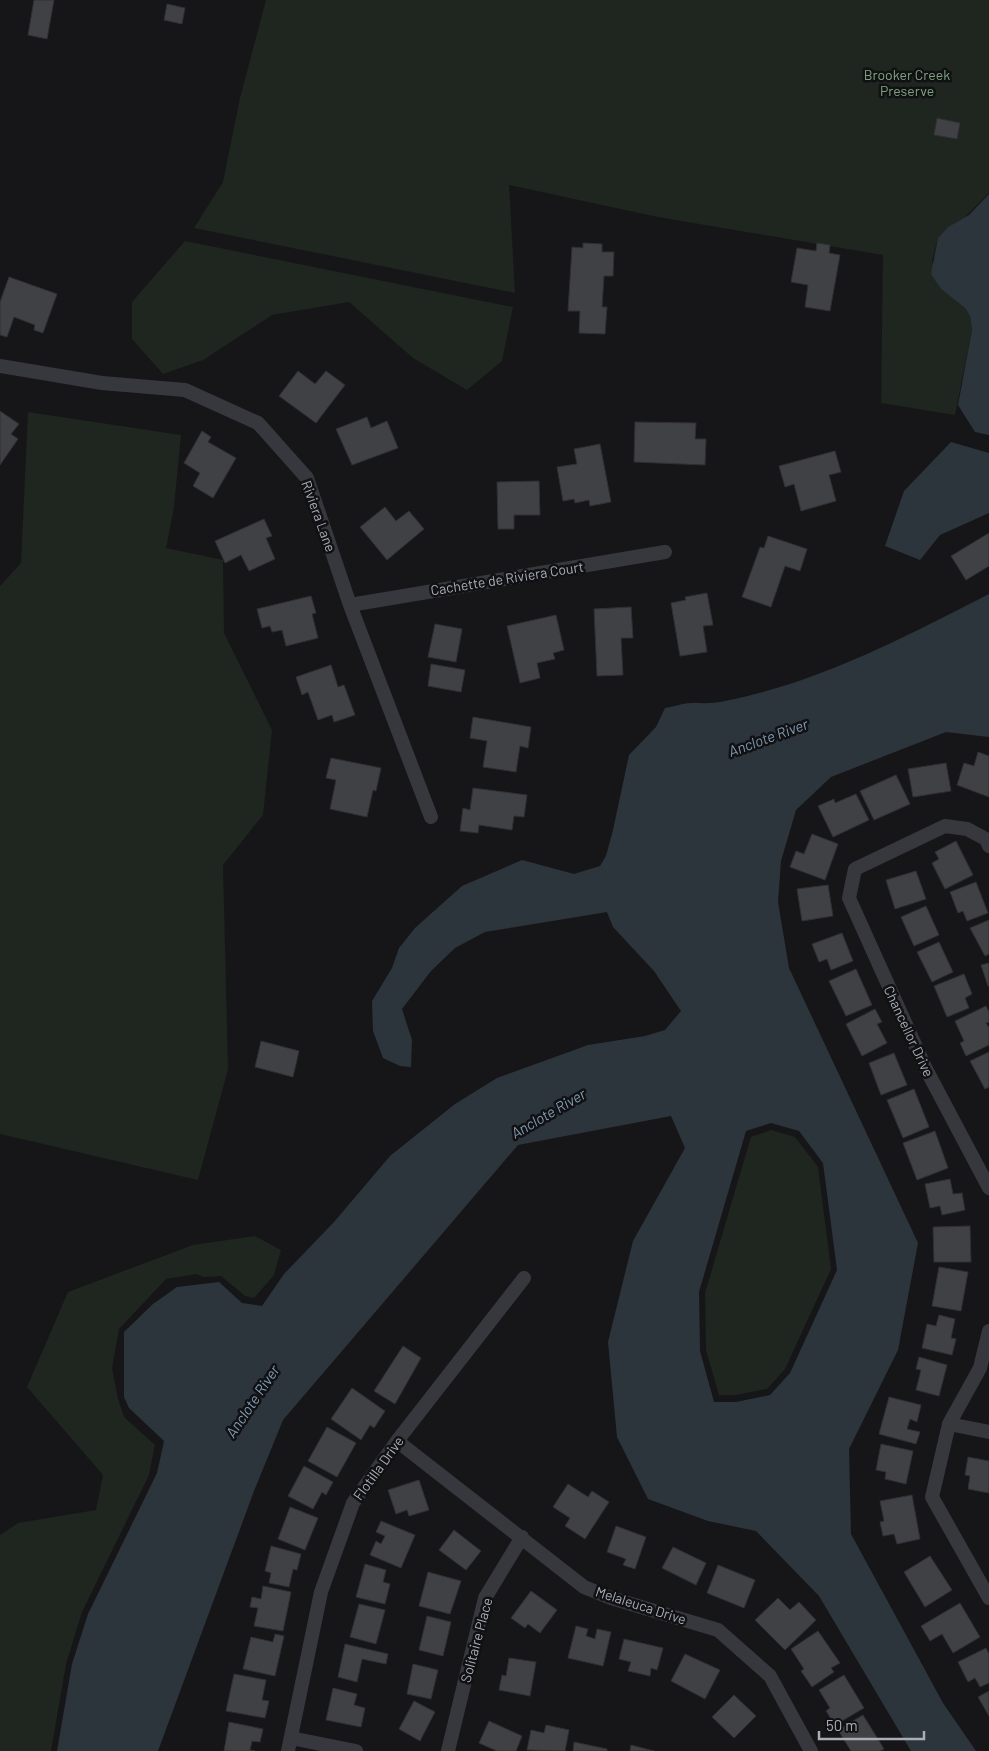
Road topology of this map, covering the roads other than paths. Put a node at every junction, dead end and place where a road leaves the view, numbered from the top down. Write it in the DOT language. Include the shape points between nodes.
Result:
graph roads {
  1 [pos="0,366"];
  2 [pos="666,552"];
  3 [pos="350,605"];
  4 [pos="431,817"];
  5 [pos="989,846"];
  6 [pos="989,1188"];
  7 [pos="524,1278"];
  8 [pos="989,1331"];
  9 [pos="949,1424"];
  10 [pos="989,1432"];
  11 [pos="397,1441"];
  12 [pos="522,1536"];
  13 [pos="989,1598"];
  14 [pos="290,1744"];
  15 [pos="356,1751"];
  16 [pos="448,1751"];
  17 [pos="811,1751"];
  1 -- 3 [label="street, Riviera Lane" via="102,383 186,390 258,422 307,478"];
  2 -- 3 [label="street, Cachette de Riviera Court"];
  3 -- 4 [label="street, Riviera Lane"];
  5 -- 6 [label="street, Chancellor Drive" via="986,840 967,829 945,826 855,869 849,898 926,1069"];
  7 -- 11 [label="street, Flotilla Drive"];
  8 -- 9 [label="street" via="980,1368"];
  9 -- 10 [label="street"];
  9 -- 13 [label="street" via="932,1497"];
  11 -- 12 [label="street, Melaleuca Drive"];
  11 -- 14 [label="street, Flotilla Drive" via="353,1503 321,1592"];
  12 -- 16 [label="street, Solitaire Place" via="485,1598"];
  12 -- 17 [label="street, Melaleuca Drive" via="584,1586 612,1598 718,1630 770,1676"];
  14 -- 15 [label="street"];
}
